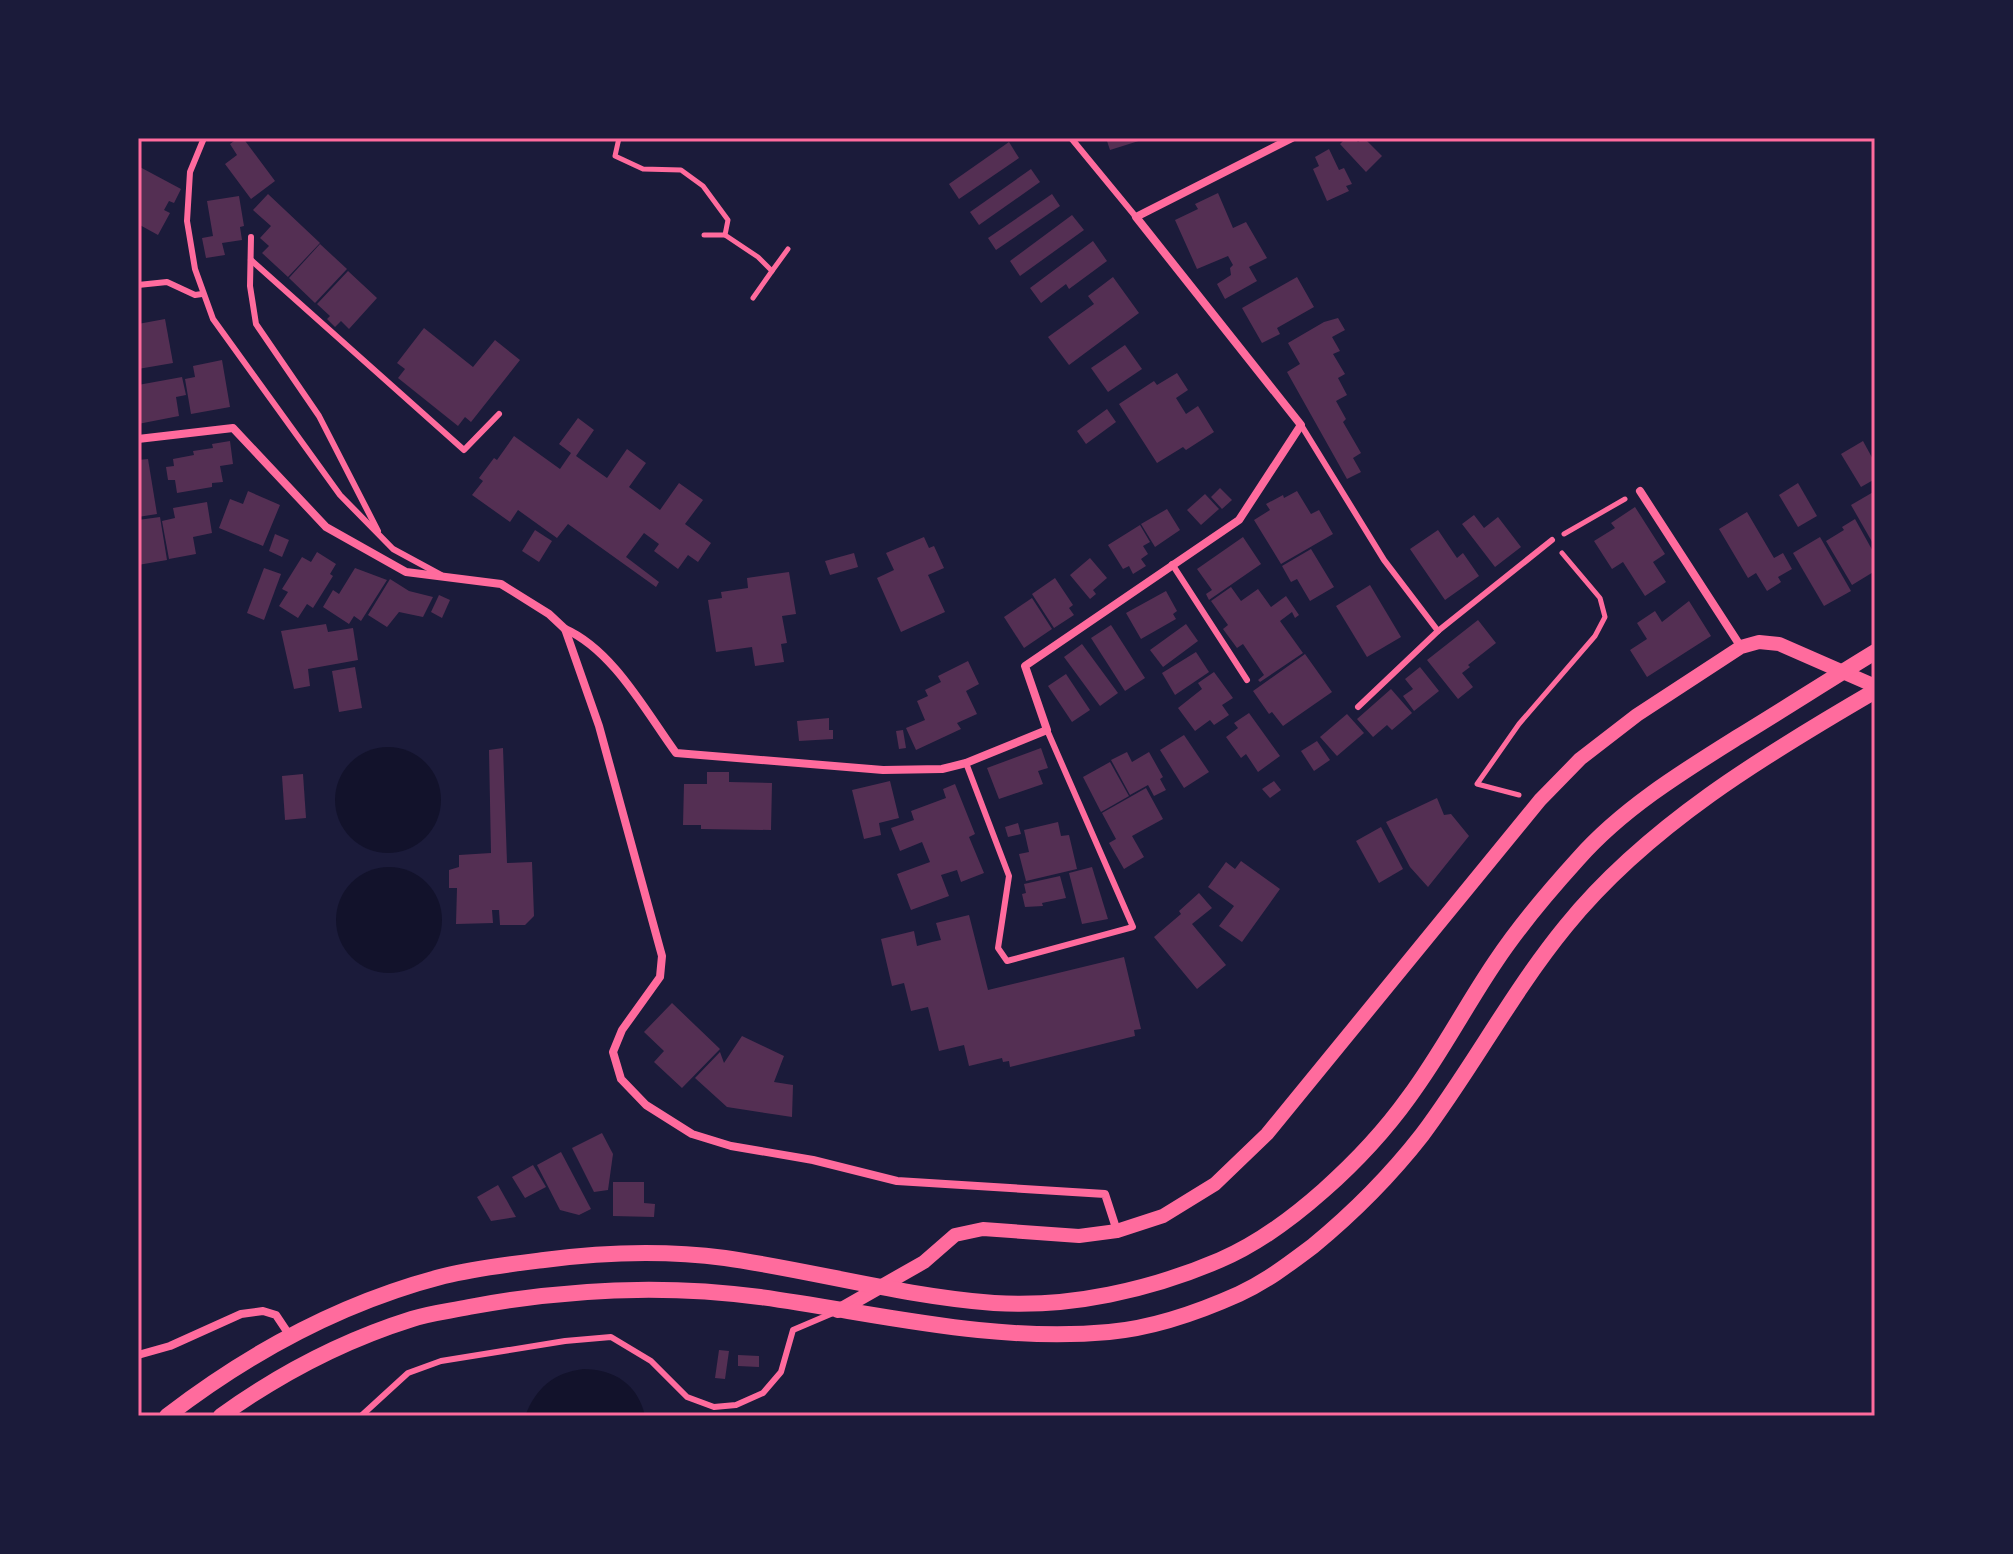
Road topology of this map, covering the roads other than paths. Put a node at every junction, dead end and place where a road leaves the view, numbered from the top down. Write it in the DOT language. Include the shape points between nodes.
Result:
graph roads {
  1 [pos="204,138"];
  2 [pos="1071,138"];
  3 [pos="1292,138"];
  4 [pos="1136,217"];
  5 [pos="251,237"];
  6 [pos="251,260"];
  7 [pos="138,285"];
  8 [pos="202,294"];
  9 [pos="499,414"];
  10 [pos="1301,425"];
  11 [pos="138,439"];
  12 [pos="1640,491"];
  13 [pos="382,538"];
  14 [pos="1552,540"];
  15 [pos="1172,564"];
  16 [pos="441,575"];
  17 [pos="565,629"];
  18 [pos="1438,631"];
  19 [pos="1741,647"];
  20 [pos="1875,652"];
  21 [pos="1247,680"];
  22 [pos="1875,689"];
  23 [pos="1358,707"];
  24 [pos="1047,730"];
  25 [pos="966,763"];
  26 [pos="1117,1231"];
  27 [pos="882,1286"];
  28 [pos="838,1311"];
  29 [pos="290,1336"];
  30 [pos="138,1355"];
  31 [pos="714,1407"];
  32 [pos="167,1416"];
  33 [pos="221,1416"];
  34 [pos="361,1416"];
  35 [pos="709,1416"];
  1 -- 8 [label="lane" via="190,172 187,221"];
  2 -- 4 [label="lane"];
  3 -- 4 [label="street"];
  4 -- 10 [label="street"];
  5 -- 6 [label="lane"];
  6 -- 9 [label="lane" via="464,450"];
  6 -- 13 [label="lane" via="256,324 319,416"];
  7 -- 8 [label="lane" via="167,282"];
  8 -- 13 [label="lane" via="213,319 340,495"];
  10 -- 15 [label="street" via="1239,520"];
  10 -- 18 [label="lane" via="1384,560"];
  11 -- 16 [label="street" via="233,428 326,527 406,572"];
  12 -- 19 [label="street"];
  13 -- 16 [label="lane"];
  14 -- 18 [label="lane"];
  15 -- 21 [label="lane"];
  15 -- 24 [label="street" via="1025,666"];
  16 -- 17 [label="street" via="501,584"];
  17 -- 25 [label="street" via="585,638 614,667 676,753 883,770"];
  17 -- 26 [label="street" via="599,726 662,956 660,977 622,1030 613,1052 621,1079 646,1105 692,1134 731,1146 897,1181 1105,1194"];
  18 -- 23 [label="lane"];
  19 -- 22 [label="street" via="1759,642 1790,648"];
  19 -- 26 [label="street" via="1580,759 1540,800 1267,1134 1215,1184 1163,1216"];
  20 -- 27 [label="main road" via="1703,759 1640,803 1582,854 1498,958 1409,1098 1358,1158 1250,1246 1149,1286 1070,1300 996,1303"];
  22 -- 28 [label="main road" via="1692,806 1622,868 1568,923 1423,1134 1334,1228 1280,1272 1184,1316 1114,1332 974,1330"];
  24 -- 25 [label="street"];
  24 -- 25 [label="lane" via="1133,927 1007,961 998,948 1009,876"];
  26 -- 27 [label="street" via="1079,1236 983,1229 955,1235 924,1262"];
  27 -- 28 [label="street"];
  27 -- 29 [label="main road" via="689,1254 585,1255 447,1275 352,1307"];
  28 -- 31 [label="lane" via="793,1330 781,1372 763,1393 736,1405"];
  28 -- 33 [label="main road" via="759,1297 631,1289 481,1305 415,1318 345,1344"];
  29 -- 30 [label="street" via="276,1315 263,1311 241,1314"];
  29 -- 32 [label="main road"];
  31 -- 34 [label="lane" via="687,1397 651,1361 611,1337 441,1361 408,1373"];
  31 -- 35 [label="lane"];
}
